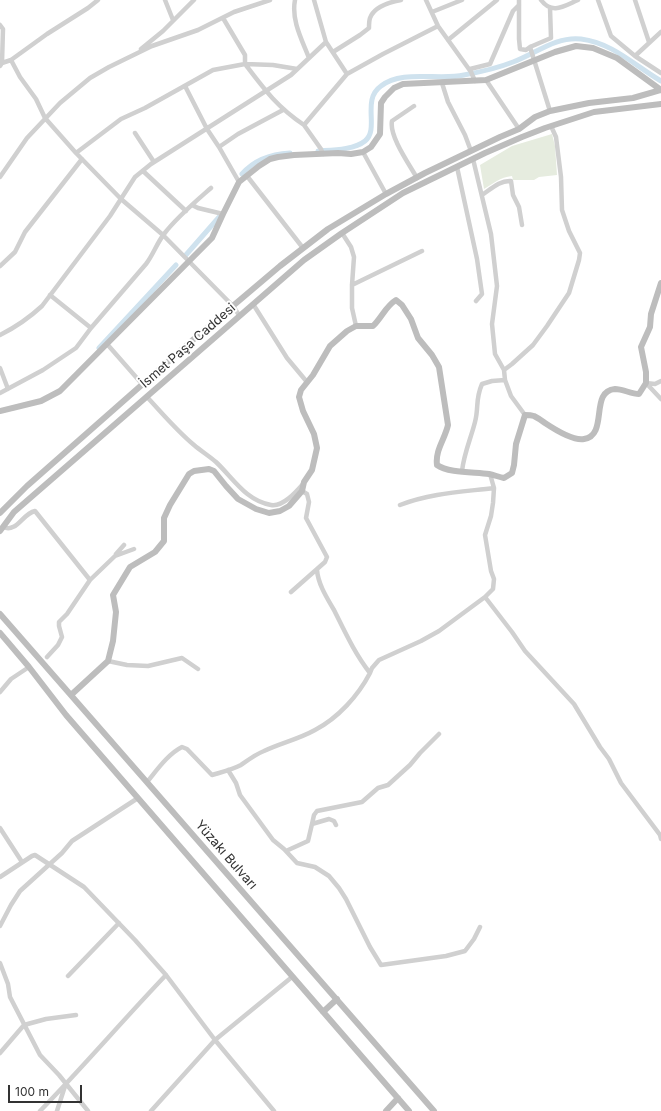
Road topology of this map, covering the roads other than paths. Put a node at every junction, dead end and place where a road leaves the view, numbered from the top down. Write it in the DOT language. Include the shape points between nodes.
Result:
graph roads {
  1 [pos="98,0"];
  2 [pos="165,0"];
  3 [pos="194,0"];
  4 [pos="270,0"];
  5 [pos="295,0"];
  6 [pos="315,0"];
  7 [pos="401,0"];
  8 [pos="426,0"];
  9 [pos="462,0"];
  10 [pos="497,0"];
  11 [pos="541,0"];
  12 [pos="578,0"];
  13 [pos="598,0"];
  14 [pos="635,0"];
  15 [pos="519,2"];
  16 [pos="550,8"];
  17 [pos="432,12"];
  18 [pos="223,18"];
  19 [pos="173,20"];
  20 [pos="0,25"];
  21 [pos="438,26"];
  22 [pos="661,32"];
  23 [pos="448,40"];
  24 [pos="326,42"];
  25 [pos="649,42"];
  26 [pos="333,52"];
  27 [pos="532,53"];
  28 [pos="135,54"];
  29 [pos="635,56"];
  30 [pos="309,58"];
  31 [pos="11,60"];
  32 [pos="245,64"];
  33 [pos="1,65"];
  34 [pos="297,69"];
  35 [pos="470,70"];
  36 [pos="661,73"];
  37 [pos="347,74"];
  38 [pos="474,79"];
  39 [pos="486,80"];
  40 [pos="442,83"];
  41 [pos="185,86"];
  42 [pos="661,90"];
  43 [pos="266,91"];
  44 [pos="661,104"];
  45 [pos="414,106"];
  46 [pos="564,108"];
  47 [pos="283,110"];
  48 [pos="550,111"];
  49 [pos="45,118"];
  50 [pos="570,120"];
  51 [pos="304,125"];
  52 [pos="552,126"];
  53 [pos="207,129"];
  54 [pos="519,129"];
  55 [pos="135,133"];
  56 [pos="219,147"];
  57 [pos="471,151"];
  58 [pos="322,152"];
  59 [pos="364,152"];
  60 [pos="76,153"];
  61 [pos="82,159"];
  62 [pos="473,159"];
  63 [pos="154,162"];
  64 [pos="457,167"];
  65 [pos="143,171"];
  66 [pos="247,176"];
  67 [pos="0,178"];
  68 [pos="416,178"];
  69 [pos="239,182"];
  70 [pos="211,188"];
  71 [pos="386,194"];
  72 [pos="482,196"];
  73 [pos="121,199"];
  74 [pos="192,205"];
  75 [pos="186,211"];
  76 [pos="223,214"];
  77 [pos="522,225"];
  78 [pos="342,233"];
  79 [pos="163,235"];
  80 [pos="303,248"];
  81 [pos="422,251"];
  82 [pos="189,262"];
  83 [pos="0,266"];
  84 [pos="661,283"];
  85 [pos="352,285"];
  86 [pos="50,295"];
  87 [pos="476,301"];
  88 [pos="253,304"];
  89 [pos="233,306"];
  90 [pos="239,315"];
  91 [pos="356,326"];
  92 [pos="91,328"];
  93 [pos="0,335"];
  94 [pos="107,344"];
  95 [pos="0,368"];
  96 [pos="504,370"];
  97 [pos="505,380"];
  98 [pos="661,381"];
  99 [pos="307,382"];
  100 [pos="646,383"];
  101 [pos="143,385"];
  102 [pos="8,389"];
  103 [pos="0,393"];
  104 [pos="146,397"];
  105 [pos="661,399"];
  106 [pos="0,411"];
  107 [pos="525,415"];
  108 [pos="462,471"];
  109 [pos="490,474"];
  110 [pos="304,482"];
  111 [pos="494,488"];
  112 [pos="302,491"];
  113 [pos="400,505"];
  114 [pos="0,513"];
  115 [pos="2,529"];
  116 [pos="124,545"];
  117 [pos="134,548"];
  118 [pos="115,556"];
  119 [pos="316,570"];
  120 [pos="90,580"];
  121 [pos="290,592"];
  122 [pos="485,597"];
  123 [pos="0,614"];
  124 [pos="0,633"];
  125 [pos="47,657"];
  126 [pos="108,661"];
  127 [pos="29,667"];
  128 [pos="198,669"];
  129 [pos="370,673"];
  130 [pos="0,692"];
  131 [pos="71,695"];
  132 [pos="439,734"];
  133 [pos="228,770"];
  134 [pos="147,782"];
  135 [pos="138,798"];
  136 [pos="312,824"];
  137 [pos="336,825"];
  138 [pos="0,828"];
  139 [pos="661,839"];
  140 [pos="286,852"];
  141 [pos="22,862"];
  142 [pos="49,865"];
  143 [pos="0,877"];
  144 [pos="1,922"];
  145 [pos="119,923"];
  146 [pos="480,927"];
  147 [pos="0,963"];
  148 [pos="166,975"];
  149 [pos="68,976"];
  150 [pos="292,977"];
  151 [pos="337,999"];
  152 [pos="323,1012"];
  153 [pos="76,1015"];
  154 [pos="24,1025"];
  155 [pos="215,1040"];
  156 [pos="0,1053"];
  157 [pos="66,1084"];
  158 [pos="398,1098"];
  159 [pos="270,1107"];
  160 [pos="40,1111"];
  161 [pos="57,1111"];
  162 [pos="88,1111"];
  163 [pos="152,1111"];
  164 [pos="266,1111"];
  165 [pos="274,1111"];
  166 [pos="386,1111"];
  167 [pos="409,1111"];
  168 [pos="434,1111"];
  1 -- 31 [label="street"];
  2 -- 19 [label="street"];
  3 -- 19 [label="street"];
  4 -- 18 [label="street"];
  5 -- 30 [label="street" via="295,22"];
  6 -- 24 [label="street"];
  7 -- 26 [label="street" via="375,10 370,18 369,28"];
  8 -- 17 [label="street"];
  9 -- 17 [label="street"];
  10 -- 23 [label="street"];
  11 -- 16 [label="street"];
  12 -- 16 [label="street"];
  13 -- 29 [label="street" via="611,36"];
  14 -- 25 [label="street"];
  15 -- 27 [label="street" via="520,49"];
  15 -- 35 [label="street" via="490,64"];
  16 -- 27 [label="street" via="551,38"];
  17 -- 21 [label="street"];
  18 -- 28 [label="street"];
  18 -- 32 [label="street" via="245,55"];
  19 -- 28 [label="street"];
  20 -- 33 [label="street" via="3,29"];
  21 -- 23 [label="street"];
  21 -- 37 [label="street"];
  22 -- 25 [label="street"];
  23 -- 35 [label="street"];
  24 -- 26 [label="street"];
  24 -- 30 [label="street"];
  25 -- 29 [label="street"];
  26 -- 37 [label="street"];
  27 -- 39 [label="main road"];
  27 -- 42 [label="main road" via="555,52 576,46 593,48 617,58"];
  27 -- 48 [label="street"];
  28 -- 49 [label="street" via="90,78"];
  29 -- 36 [label="street"];
  30 -- 34 [label="street"];
  31 -- 33 [label="street"];
  31 -- 49 [label="street"];
  32 -- 34 [label="street"];
  32 -- 41 [label="street" via="213,70"];
  32 -- 43 [label="street"];
  34 -- 43 [label="street"];
  35 -- 38 [label="street"];
  37 -- 51 [label="street"];
  38 -- 39 [label="main road"];
  38 -- 40 [label="main road"];
  39 -- 54 [label="street"];
  40 -- 57 [label="street" via="449,105"];
  40 -- 59 [label="main road" via="408,84 394,88 381,104 380,134"];
  41 -- 53 [label="street"];
  41 -- 60 [label="street" via="121,119"];
  42 -- 46 [label="main road" via="633,98"];
  43 -- 47 [label="street"];
  43 -- 53 [label="street"];
  44 -- 50 [label="main road, İsmet Paşa Caddesi" via="594,112"];
  45 -- 68 [label="street" via="392,121 391,126 393,135"];
  46 -- 48 [label="main road"];
  46 -- 50 [label="main road"];
  47 -- 51 [label="street"];
  47 -- 56 [label="street"];
  48 -- 54 [label="main road" via="535,117"];
  49 -- 60 [label="street"];
  49 -- 67 [label="street" via="26,138"];
  50 -- 52 [label="main road, İsmet Paşa Caddesi"];
  51 -- 58 [label="street"];
  52 -- 62 [label="main road, İsmet Paşa Caddesi"];
  52 -- 96 [label="street" via="556,137 561,177 562,210 580,252 579,260 568,293 547,326 534,345"];
  53 -- 56 [label="street"];
  53 -- 63 [label="street"];
  54 -- 57 [label="main road"];
  55 -- 63 [label="street"];
  56 -- 69 [label="street"];
  57 -- 68 [label="main road"];
  58 -- 59 [label="main road"];
  58 -- 66 [label="main road" via="270,159"];
  59 -- 71 [label="street"];
  60 -- 61 [label="street"];
  61 -- 73 [label="street"];
  61 -- 83 [label="street" via="25,232 15,252"];
  62 -- 64 [label="main road, İsmet Paşa Caddesi"];
  62 -- 72 [label="street"];
  63 -- 65 [label="street"];
  64 -- 78 [label="main road, İsmet Paşa Caddesi" via="403,194"];
  64 -- 87 [label="street" via="482,294"];
  65 -- 73 [label="street" via="135,177"];
  65 -- 75 [label="street"];
  66 -- 69 [label="main road"];
  66 -- 80 [label="street"];
  68 -- 71 [label="main road"];
  69 -- 76 [label="main road"];
  70 -- 74 [label="street"];
  71 -- 80 [label="main road" via="328,229"];
  72 -- 77 [label="street" via="497,184 511,181"];
  72 -- 96 [label="street" via="491,234 497,286 492,324 495,354"];
  73 -- 79 [label="street"];
  73 -- 86 [label="street"];
  74 -- 75 [label="street"];
  74 -- 76 [label="street"];
  75 -- 79 [label="street"];
  76 -- 82 [label="main road" via="212,238"];
  78 -- 85 [label="street" via="354,257"];
  78 -- 88 [label="main road, İsmet Paşa Caddesi" via="304,260"];
  79 -- 82 [label="street"];
  79 -- 92 [label="street" via="154,254"];
  80 -- 89 [label="main road"];
  81 -- 85 [label="street"];
  82 -- 89 [label="street"];
  82 -- 94 [label="main road"];
  84 -- 100 [label="main road" via="651,314 650,327 641,347"];
  85 -- 91 [label="street" via="352,308"];
  86 -- 92 [label="street"];
  86 -- 93 [label="street" via="31,317"];
  88 -- 90 [label="main road, İsmet Paşa Caddesi"];
  88 -- 99 [label="street" via="287,358"];
  89 -- 90 [label="street"];
  89 -- 101 [label="main road"];
  90 -- 104 [label="main road, İsmet Paşa Caddesi"];
  91 -- 99 [label="main road" via="330,346"];
  91 -- 108 [label="main road" via="373,326 389,304 396,300 402,305 418,338 438,367 448,424 436,457 437,464 441,468"];
  92 -- 102 [label="street" via="76,348 44,370"];
  94 -- 101 [label="street"];
  94 -- 106 [label="main road" via="60,391 42,401"];
  95 -- 102 [label="street"];
  96 -- 97 [label="street"];
  97 -- 107 [label="street" via="511,396"];
  97 -- 108 [label="street" via="482,384 477,394 476,420"];
  98 -- 100 [label="street" via="655,384"];
  99 -- 110 [label="main road" via="299,397 317,448 312,470"];
  100 -- 105 [label="street"];
  100 -- 107 [label="main road" via="639,394 616,389 608,392 599,409 598,428 593,435 584,439 564,434 539,418"];
  101 -- 114 [label="main road"];
  102 -- 103 [label="street"];
  104 -- 110 [label="street" via="194,446 217,463 250,496 271,506 280,504"];
  104 -- 115 [label="main road, İsmet Paşa Caddesi" via="14,512"];
  107 -- 109 [label="main road" via="516,444 512,473 504,478"];
  108 -- 109 [label="main road"];
  109 -- 111 [label="street"];
  110 -- 112 [label="main road"];
  111 -- 113 [label="street" via="444,493 418,498"];
  111 -- 122 [label="street" via="491,516 485,535 494,579 493,589"];
  112 -- 119 [label="street" via="307,494 309,502 306,518 327,557"];
  112 -- 126 [label="main road" via="289,506 280,511 269,512 256,509 238,499 214,471 209,469 189,474 164,518 164,541 155,552 130,566 113,595 116,612"];
  115 -- 120 [label="street" via="13,528 26,515 35,511"];
  116 -- 118 [label="street"];
  117 -- 118 [label="street"];
  118 -- 120 [label="street"];
  119 -- 121 [label="street"];
  119 -- 129 [label="street" via="331,605"];
  120 -- 125 [label="street" via="59,622 62,637"];
  122 -- 129 [label="street" via="439,631 379,660"];
  122 -- 139 [label="street" via="525,651 574,704 621,783"];
  123 -- 131 [label="main road, Yüzakı Bulvarı"];
  124 -- 127 [label="main road"];
  126 -- 128 [label="street" via="148,666 182,658"];
  126 -- 131 [label="main road"];
  127 -- 130 [label="street" via="11,679"];
  127 -- 135 [label="main road" via="66,715"];
  129 -- 133 [label="street" via="362,687 338,714 316,730 263,751"];
  131 -- 134 [label="main road, Yüzakı Bulvarı"];
  132 -- 136 [label="street" via="388,785 378,788 362,802 317,811"];
  133 -- 134 [label="street" via="212,775 187,749 182,748 168,758"];
  133 -- 140 [label="street" via="240,795 273,840"];
  134 -- 151 [label="main road, Yüzakı Bulvarı"];
  135 -- 142 [label="street" via="72,842"];
  135 -- 150 [label="main road"];
  136 -- 137 [label="street" via="329,819"];
  136 -- 140 [label="street" via="308,841"];
  138 -- 141 [label="street"];
  140 -- 146 [label="street" via="297,863 315,867 329,876 346,899 381,964 433,958 465,951"];
  141 -- 142 [label="street" via="35,855"];
  141 -- 143 [label="street"];
  142 -- 144 [label="street" via="20,892"];
  142 -- 145 [label="street" via="84,887"];
  145 -- 148 [label="street"];
  145 -- 149 [label="street"];
  147 -- 154 [label="street" via="10,997"];
  148 -- 155 [label="street"];
  148 -- 157 [label="street"];
  150 -- 152 [label="main road"];
  150 -- 155 [label="street"];
  151 -- 152 [label="main road"];
  151 -- 168 [label="main road, Yüzakı Bulvarı"];
  152 -- 158 [label="main road"];
  153 -- 154 [label="street"];
  154 -- 156 [label="street"];
  154 -- 157 [label="street" via="40,1055"];
  155 -- 159 [label="street"];
  155 -- 163 [label="street"];
  157 -- 160 [label="street"];
  157 -- 161 [label="street"];
  157 -- 162 [label="street"];
  158 -- 166 [label="main road"];
  158 -- 167 [label="main road"];
  159 -- 164 [label="street"];
  159 -- 165 [label="street"];
}
